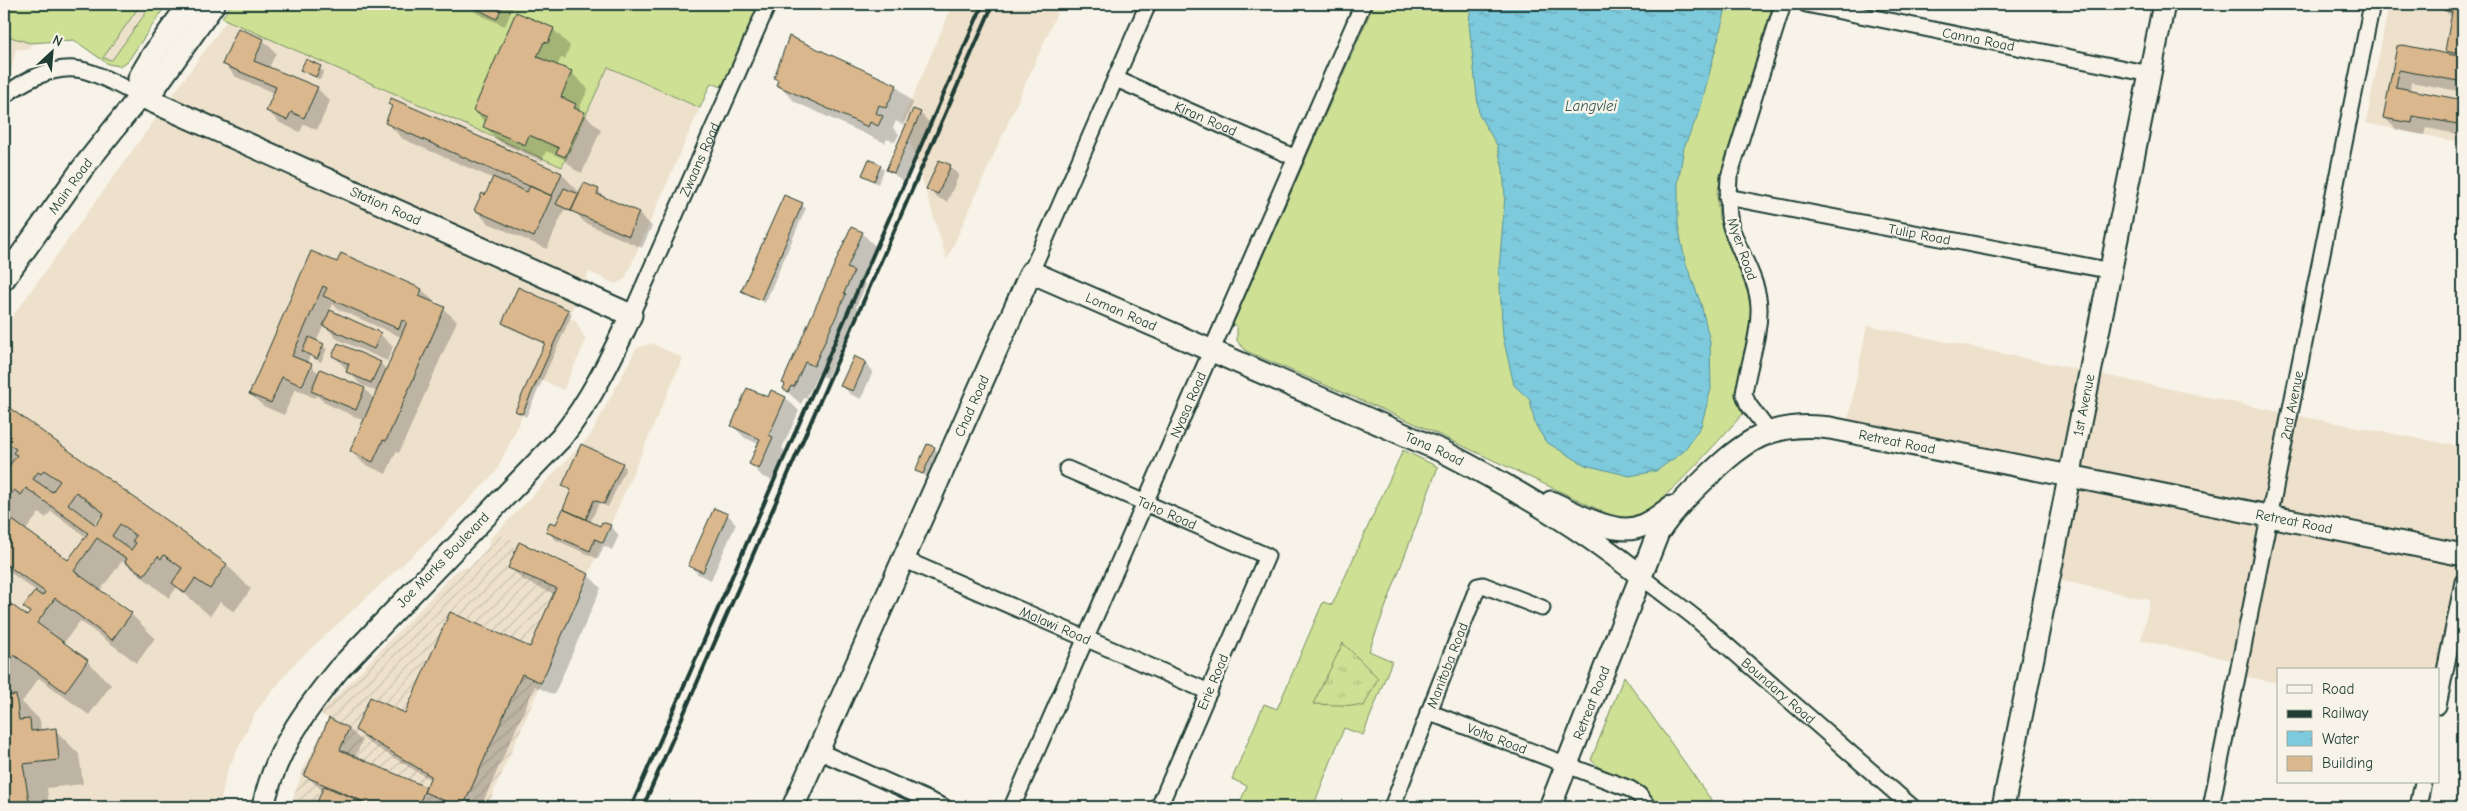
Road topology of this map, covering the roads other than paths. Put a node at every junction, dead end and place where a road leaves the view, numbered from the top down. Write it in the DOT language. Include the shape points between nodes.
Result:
graph roads {
  1 [pos="190,4"];
  2 [pos="214,4"];
  3 [pos="768,4"];
  4 [pos="1148,4"];
  5 [pos="1364,4"];
  6 [pos="1783,4"];
  7 [pos="1806,4"];
  8 [pos="2164,4"];
  9 [pos="2372,4"];
  10 [pos="2150,74"];
  11 [pos="1116,79"];
  12 [pos="4,96"];
  13 [pos="140,96"];
  14 [pos="1296,158"];
  15 [pos="1728,197"];
  16 [pos="2112,271"];
  17 [pos="1031,272"];
  18 [pos="4,279"];
  19 [pos="631,315"];
  20 [pos="1211,351"];
  21 [pos="1769,432"];
  22 [pos="1067,469"];
  23 [pos="1489,475"];
  24 [pos="2070,476"];
  25 [pos="1694,490"];
  26 [pos="1145,503"];
  27 [pos="2270,516"];
  28 [pos="2463,555"];
  29 [pos="1267,556"];
  30 [pos="903,559"];
  31 [pos="1642,576"];
  32 [pos="2463,582"];
  33 [pos="1542,608"];
  34 [pos="1086,638"];
  35 [pos="1209,692"];
  36 [pos="2440,696"];
  37 [pos="1428,712"];
  38 [pos="818,751"];
  39 [pos="1566,765"];
  40 [pos="2423,784"];
  41 [pos="263,807"];
  42 [pos="793,807"];
  43 [pos="944,807"];
  44 [pos="1012,807"];
  45 [pos="1159,807"];
  46 [pos="1392,807"];
  47 [pos="1550,807"];
  48 [pos="1648,807"];
  49 [pos="1912,807"];
  50 [pos="2003,807"];
  51 [pos="2211,807"];
  52 [pos="2418,807"];
  1 -- 13 [label="main road" via="139,78"];
  2 -- 13 [label="main road, Main Road" via="156,86"];
  3 -- 19 [label="street, Zwaans Road"];
  4 -- 11 [label="street, Chad Road"];
  5 -- 14 [label="street, Nyasa Road"];
  6 -- 15 [label="street, Myer Road" via="1730,177"];
  7 -- 10 [label="street, Canna Road"];
  8 -- 10 [label="main road, 1st Avenue"];
  9 -- 27 [label="street, 2nd Avenue"];
  10 -- 16 [label="main road, 1st Avenue"];
  11 -- 14 [label="street, Kiran Road"];
  11 -- 17 [label="street, Chad Road"];
  12 -- 13 [label="street" via="36,77 77,69"];
  13 -- 18 [label="main road, Main Road" via="82,169"];
  13 -- 19 [label="main road, Station Road"];
  14 -- 20 [label="street, Nyasa Road"];
  15 -- 16 [label="street, Tulip Road"];
  15 -- 21 [label="street, Myer Road" via="1730,223 1759,306 1744,394"];
  16 -- 24 [label="main road, 1st Avenue"];
  17 -- 20 [label="main road, Loman Road"];
  17 -- 30 [label="main road, Chad Road"];
  19 -- 41 [label="main road, Joe Marks Boulevard" via="597,387 561,438 338,670 312,702 292,729 270,780"];
  20 -- 23 [label="main road, Tana Road" via="1408,436"];
  20 -- 26 [label="street, Nyasa Road"];
  21 -- 24 [label="main road, Retreat Road" via="1799,425 1830,428"];
  21 -- 25 [label="main road, Retreat Road" via="1736,450"];
  22 -- 26 [label="street, Taho Road"];
  23 -- 25 [label="main road" via="1608,526 1624,529 1652,521"];
  23 -- 31 [label="main road, Tana Road" via="1606,549"];
  24 -- 27 [label="main road, Retreat Road"];
  24 -- 50 [label="main road, 1st Avenue"];
  25 -- 31 [label="main road, Retreat Road" via="1658,533"];
  26 -- 29 [label="street, Taho Road"];
  26 -- 34 [label="street, Nyasa Road"];
  27 -- 28 [label="main road, Retreat Road"];
  27 -- 51 [label="street, 2nd Avenue"];
  29 -- 35 [label="street, Erie Road"];
  30 -- 34 [label="street, Malawi Road"];
  30 -- 38 [label="main road, Chad Road"];
  31 -- 39 [label="main road, Retreat Road"];
  31 -- 49 [label="street, Boundary Road" via="1681,606"];
  32 -- 36 [label="street"];
  33 -- 37 [label="street, Manitoba Road" via="1483,585 1478,586"];
  34 -- 35 [label="street, Malawi Road"];
  34 -- 44 [label="street, Nyasa Road"];
  35 -- 45 [label="street, Erie Road"];
  37 -- 39 [label="street, Volta Road"];
  37 -- 46 [label="street, Manitoba Road"];
  38 -- 42 [label="main road, Chad Road"];
  38 -- 43 [label="street"];
  39 -- 47 [label="main road, Retreat Road"];
  39 -- 48 [label="street, Volta Road" via="1630,789"];
  40 -- 52 [label="street"];
}
